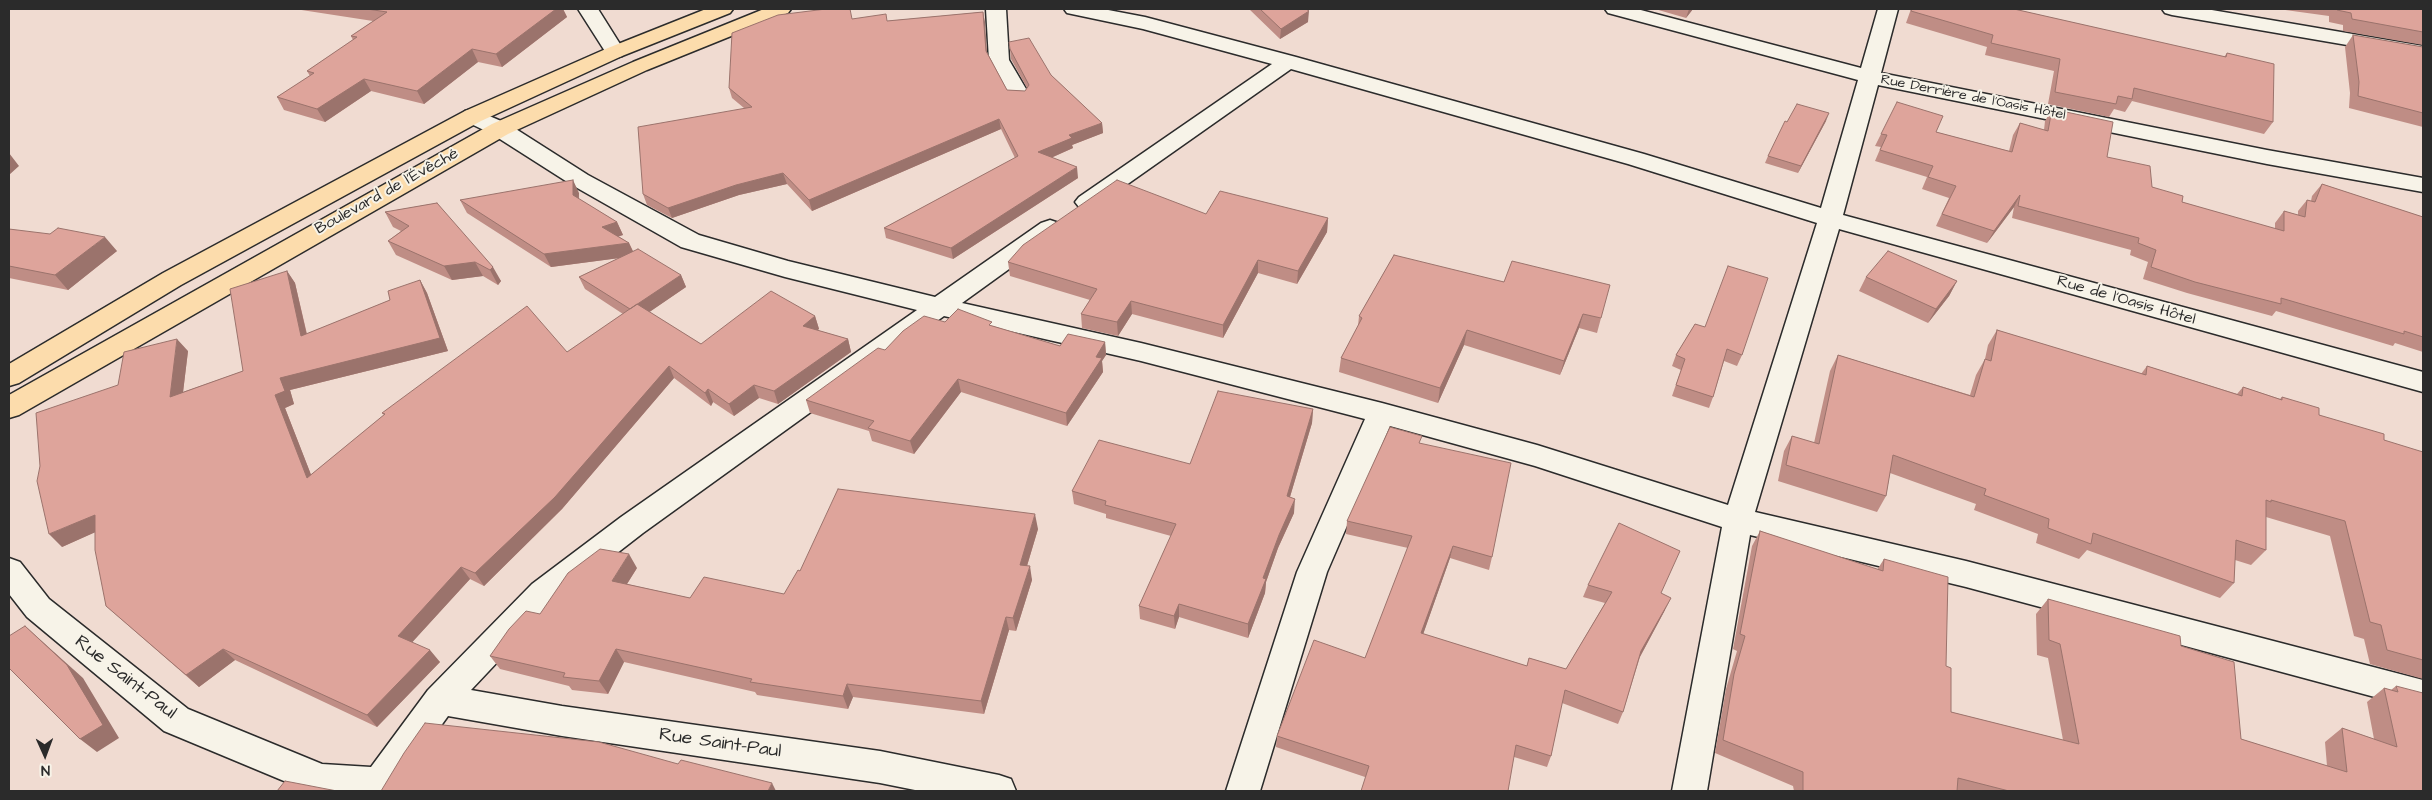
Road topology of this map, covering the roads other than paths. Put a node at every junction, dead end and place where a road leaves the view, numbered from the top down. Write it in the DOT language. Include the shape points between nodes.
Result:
graph roads {
  1 [pos="588,9"];
  2 [pos="723,9"];
  3 [pos="782,9"];
  4 [pos="996,9"];
  5 [pos="1074,9"];
  6 [pos="1615,9"];
  7 [pos="1888,9"];
  8 [pos="2172,9"];
  9 [pos="615,52"];
  10 [pos="2423,52"];
  11 [pos="1290,62"];
  12 [pos="1869,77"];
  13 [pos="1018,94"];
  14 [pos="473,116"];
  15 [pos="500,129"];
  16 [pos="2423,185"];
  17 [pos="1830,219"];
  18 [pos="937,306"];
  19 [pos="9,376"];
  20 [pos="2423,382"];
  21 [pos="9,408"];
  22 [pos="1382,413"];
  23 [pos="1738,520"];
  24 [pos="9,571"];
  25 [pos="2423,695"];
  26 [pos="440,700"];
  27 [pos="376,788"];
  28 [pos="999,791"];
  29 [pos="1243,791"];
  30 [pos="1690,791"];
  1 -- 9 [label="street"];
  2 -- 9 [label="main road, Boulevard de l'Évêché"];
  3 -- 15 [label="main road, Boulevard de l'Évêché" via="640,66"];
  4 -- 13 [label="street" via="998,60"];
  5 -- 11 [label="street, Rue de l'Oasis Hôtel" via="1145,23"];
  6 -- 12 [label="street, Rue Derrière de l'Oasis Hôtel"];
  7 -- 12 [label="street"];
  8 -- 10 [label="street"];
  9 -- 14 [label="main road, Boulevard de l'Évêché"];
  11 -- 17 [label="street, Rue de l'Oasis Hôtel" via="1636,159"];
  11 -- 18 [label="street"];
  12 -- 16 [label="street, Rue Derrière de l'Oasis Hôtel"];
  12 -- 17 [label="street"];
  14 -- 15 [label="street"];
  14 -- 19 [label="main road, Boulevard de l'Évêché" via="172,279"];
  15 -- 18 [label="street" via="580,180 690,241 785,269"];
  15 -- 21 [label="main road, Boulevard de l'Évêché"];
  17 -- 20 [label="street, Rue de l'Oasis Hôtel"];
  17 -- 23 [label="street"];
  18 -- 22 [label="street" via="1141,352"];
  18 -- 26 [label="street" via="632,525 543,593"];
  22 -- 23 [label="street" via="1537,456"];
  22 -- 29 [label="street" via="1312,572"];
  23 -- 25 [label="street" via="1966,574"];
  23 -- 30 [label="street"];
  24 -- 27 [label="street, Rue Saint-Paul" via="38,608 176,720 321,780"];
  26 -- 27 [label="street"];
  26 -- 28 [label="street, Rue Saint-Paul" via="880,767"];
}
